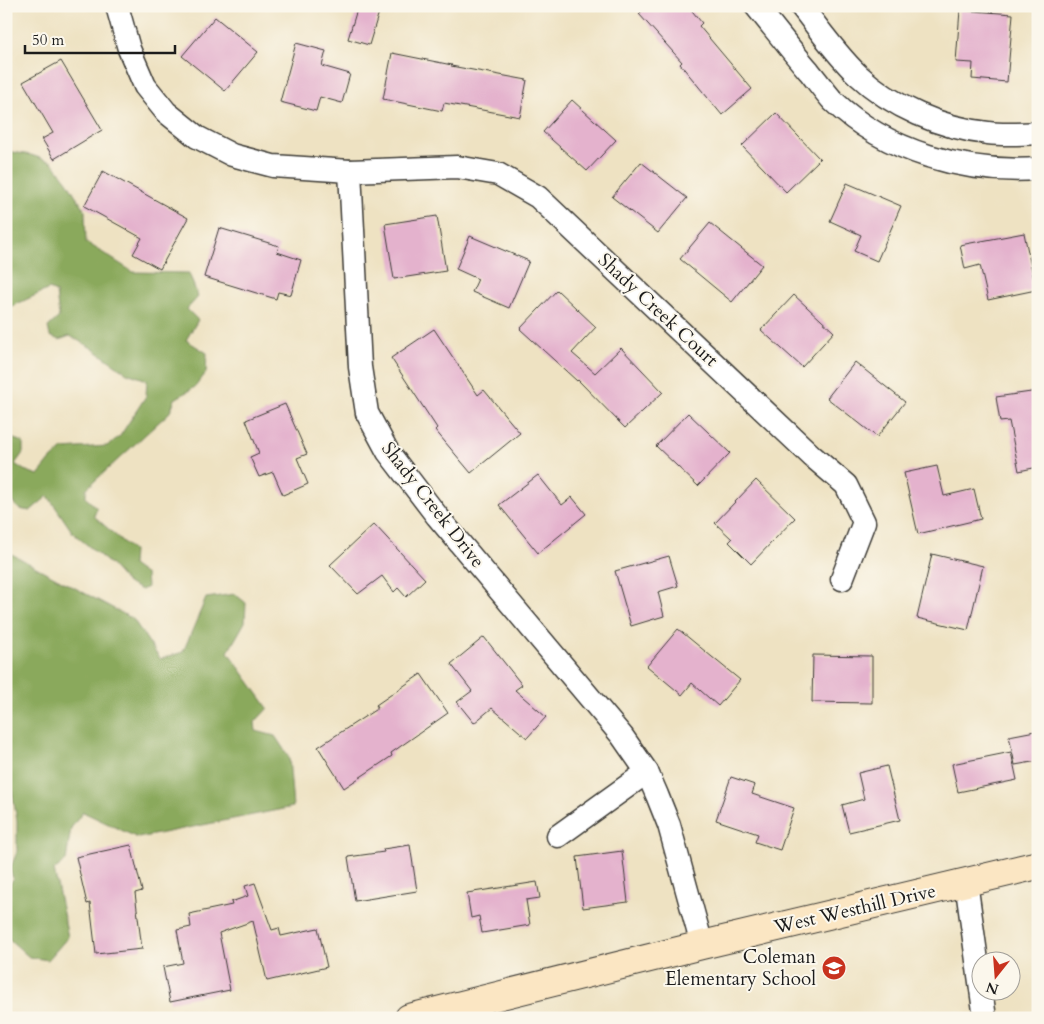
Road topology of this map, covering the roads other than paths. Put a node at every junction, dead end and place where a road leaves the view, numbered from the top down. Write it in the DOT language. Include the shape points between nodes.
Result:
graph roads {
  1 [pos="117,6"];
  2 [pos="756,6"];
  3 [pos="801,6"];
  4 [pos="1038,133"];
  5 [pos="1038,169"];
  6 [pos="350,171"];
  7 [pos="842,579"];
  8 [pos="647,772"];
  9 [pos="558,836"];
  10 [pos="1038,865"];
  11 [pos="966,882"];
  12 [pos="702,945"];
  13 [pos="409,1018"];
  14 [pos="985,1018"];
  1 -- 6 [label="street" via="129,49 145,86 166,112 197,138 232,155 273,166"];
  2 -- 5 [label="street" via="833,100 878,134 937,160 964,166 1012,171"];
  3 -- 4 [label="street" via="857,74 895,102 962,128 989,133"];
  6 -- 7 [label="street, Shady Creek Court" via="457,168 498,174 538,197 846,485 864,522"];
  6 -- 8 [label="street, Shady Creek Drive" via="360,367 366,413 388,452 437,516 622,736"];
  8 -- 9 [label="street"];
  8 -- 12 [label="street, Shady Creek Drive" via="669,825"];
  10 -- 11 [label="street, West Westhill Drive"];
  11 -- 12 [label="street, West Westhill Drive"];
  11 -- 14 [label="street"];
  12 -- 13 [label="street, West Westhill Drive"];
}
